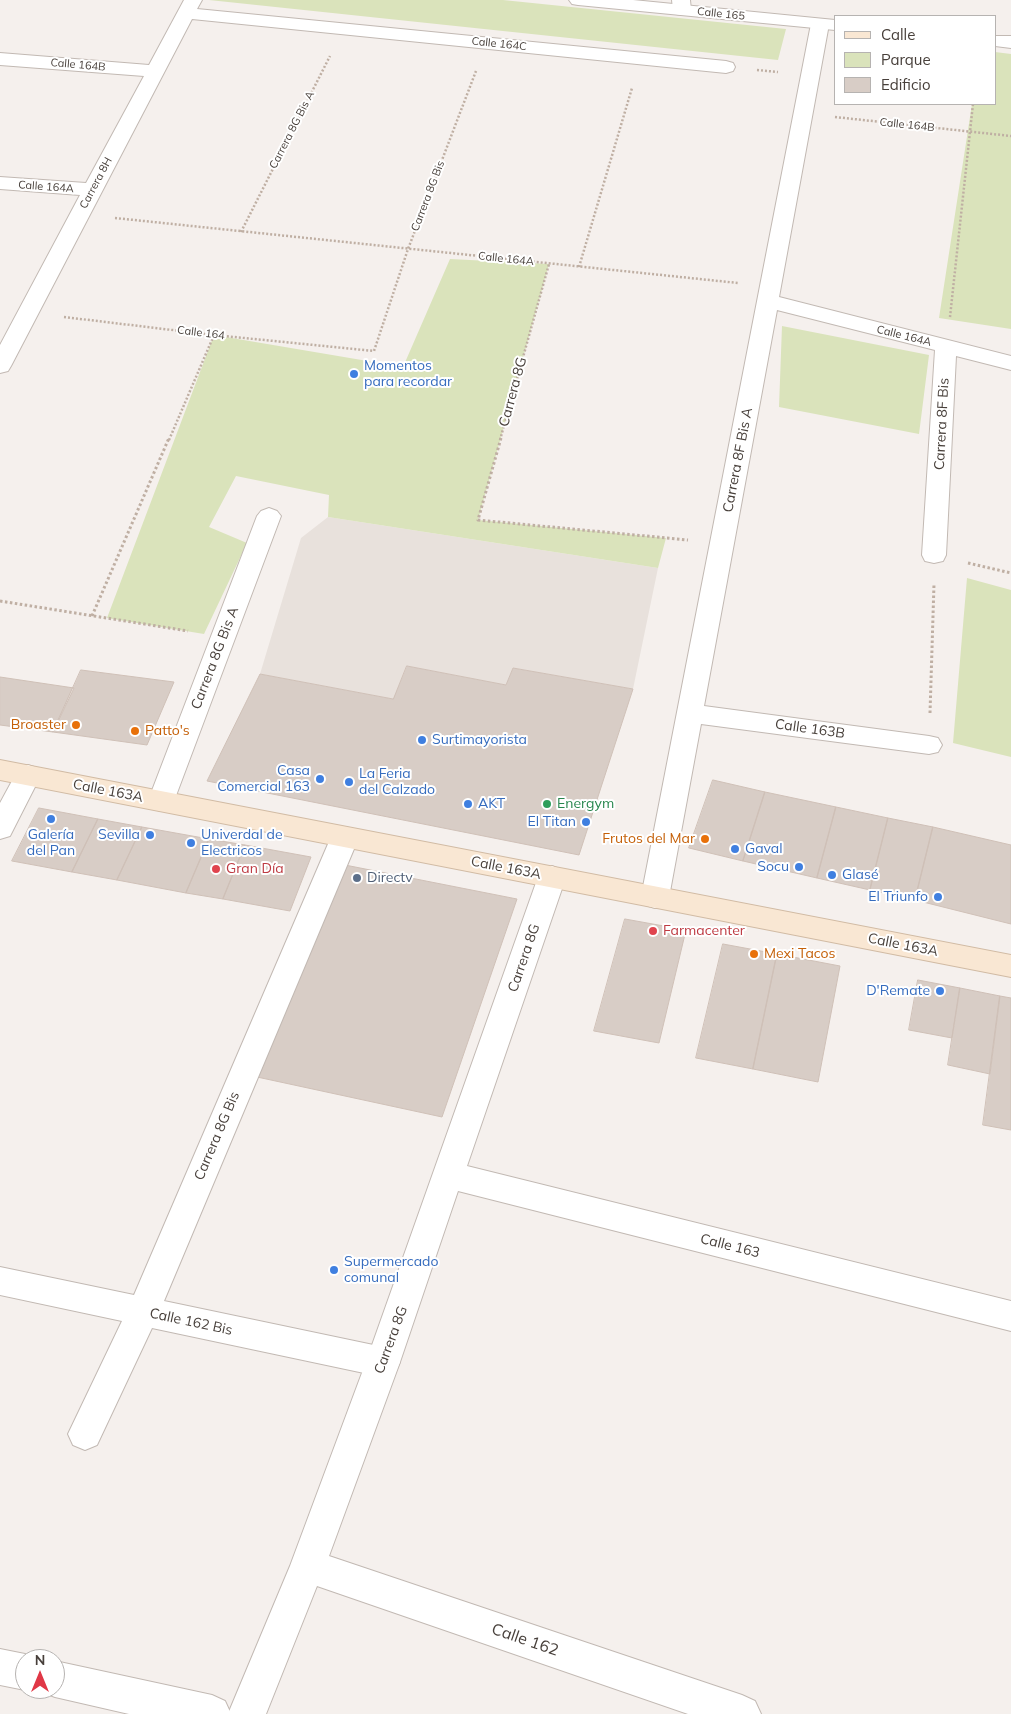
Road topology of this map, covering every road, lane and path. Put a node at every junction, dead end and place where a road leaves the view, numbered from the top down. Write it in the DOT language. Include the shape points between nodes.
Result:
graph roads {
  1 [pos="578,0"];
  2 [pos="682,5"];
  3 [pos="190,6"];
  4 [pos="828,24"];
  5 [pos="344,29"];
  6 [pos="996,40"];
  7 [pos="1011,42"];
  8 [pos="486,43"];
  9 [pos="0,58"];
  10 [pos="641,59"];
  11 [pos="726,67"];
  12 [pos="155,71"];
  13 [pos="811,76"];
  14 [pos="973,105"];
  15 [pos="804,114"];
  16 [pos="970,132"];
  17 [pos="1011,136"];
  18 [pos="0,183"];
  19 [pos="93,190"];
  20 [pos="80,214"];
  21 [pos="240,232"];
  22 [pos="408,249"];
  23 [pos="548,264"];
  24 [pos="579,267"];
  25 [pos="769,294"];
  26 [pos="29,312"];
  27 [pos="214,335"];
  28 [pos="8,336"];
  29 [pos="946,346"];
  30 [pos="374,350"];
  31 [pos="1011,363"];
  32 [pos="0,366"];
  33 [pos="270,516"];
  34 [pos="722,544"];
  35 [pos="934,555"];
  36 [pos="1011,573"];
  37 [pos="0,602"];
  38 [pos="92,616"];
  39 [pos="223,637"];
  40 [pos="690,713"];
  41 [pos="929,745"];
  42 [pos="0,770"];
  43 [pos="28,775"];
  44 [pos="161,801"];
  45 [pos="0,829"];
  46 [pos="345,837"];
  47 [pos="552,877"];
  48 [pos="655,897"];
  49 [pos="1011,966"];
  50 [pos="448,1175"];
  51 [pos="0,1281"];
  52 [pos="143,1312"];
  53 [pos="1011,1316"];
  54 [pos="383,1362"];
  55 [pos="85,1434"];
  56 [pos="308,1566"];
  57 [pos="0,1667"];
  58 [pos="15,1670"];
  59 [pos="65,1681"];
  60 [pos="212,1714"];
  61 [pos="247,1714"];
  62 [pos="742,1714"];
  1 -- 2 [label="street, Calle 165"];
  2 -- 4 [label="street, Calle 165"];
  3 -- 5 [label="street, Calle 164C"];
  3 -- 12 [label="street, Carrera 8H"];
  4 -- 13 [label="street, Carrera 8F Bis A"];
  5 -- 8 [label="street, Calle 164C"];
  5 -- 21 [label="path, Carrera 8G Bis A"];
  6 -- 7 [label="street"];
  8 -- 10 [label="street, Calle 164C"];
  8 -- 22 [label="path, Carrera 8G Bis"];
  9 -- 12 [label="street, Calle 164B"];
  10 -- 11 [label="street, Calle 164C"];
  10 -- 24 [label="path"];
  11 -- 13 [label="path"];
  12 -- 19 [label="street, Carrera 8H"];
  13 -- 15 [label="street, Carrera 8F Bis A"];
  14 -- 16 [label="path"];
  15 -- 16 [label="path, Calle 164B"];
  15 -- 25 [label="street, Carrera 8F Bis A"];
  16 -- 17 [label="path, Calle 164B"];
  16 -- 29 [label="path"];
  18 -- 19 [label="street, Calle 164A"];
  19 -- 20 [label="street, Carrera 8H"];
  20 -- 21 [label="path, Calle 164A"];
  20 -- 26 [label="street, Carrera 8H"];
  21 -- 22 [label="path, Calle 164A"];
  22 -- 23 [label="path, Calle 164A"];
  22 -- 30 [label="path, Carrera 8G Bis"];
  23 -- 24 [label="path, Calle 164A"];
  23 -- 34 [label="path, Carrera 8G" via="478,520"];
  24 -- 25 [label="path, Calle 164A"];
  25 -- 29 [label="street, Calle 164A"];
  25 -- 34 [label="street, Carrera 8F Bis A"];
  26 -- 27 [label="path, Calle 164"];
  26 -- 28 [label="street, Carrera 8H"];
  27 -- 30 [label="path, Calle 164"];
  27 -- 38 [label="path"];
  28 -- 32 [label="street, Carrera 8H"];
  29 -- 31 [label="street, Calle 164A"];
  29 -- 35 [label="street, Carrera 8F Bis"];
  33 -- 39 [label="street, Carrera 8G Bis A"];
  34 -- 40 [label="street, Carrera 8F Bis A"];
  35 -- 36 [label="path"];
  35 -- 41 [label="path"];
  37 -- 38 [label="path"];
  38 -- 39 [label="path"];
  39 -- 44 [label="street, Carrera 8G Bis A"];
  40 -- 41 [label="street, Calle 163B"];
  40 -- 48 [label="street, Carrera 8F Bis A"];
  42 -- 43 [label="main road, Calle 163A"];
  43 -- 44 [label="main road, Calle 163A"];
  43 -- 45 [label="street"];
  44 -- 46 [label="main road, Calle 163A"];
  46 -- 47 [label="main road, Calle 163A"];
  46 -- 52 [label="street, Carrera 8G Bis"];
  47 -- 48 [label="main road, Calle 163A"];
  47 -- 50 [label="street, Carrera 8G"];
  48 -- 49 [label="main road, Calle 163A"];
  50 -- 53 [label="street, Calle 163"];
  50 -- 54 [label="street, Carrera 8G"];
  51 -- 52 [label="street, Calle 162 Bis"];
  52 -- 54 [label="street, Calle 162 Bis"];
  52 -- 55 [label="street, Carrera 8G Bis"];
  54 -- 56 [label="street, Carrera 8G"];
  56 -- 61 [label="street, Carrera 8G"];
  56 -- 62 [label="street, Calle 162"];
  57 -- 58 [label="street"];
  59 -- 60 [label="street"];
}
